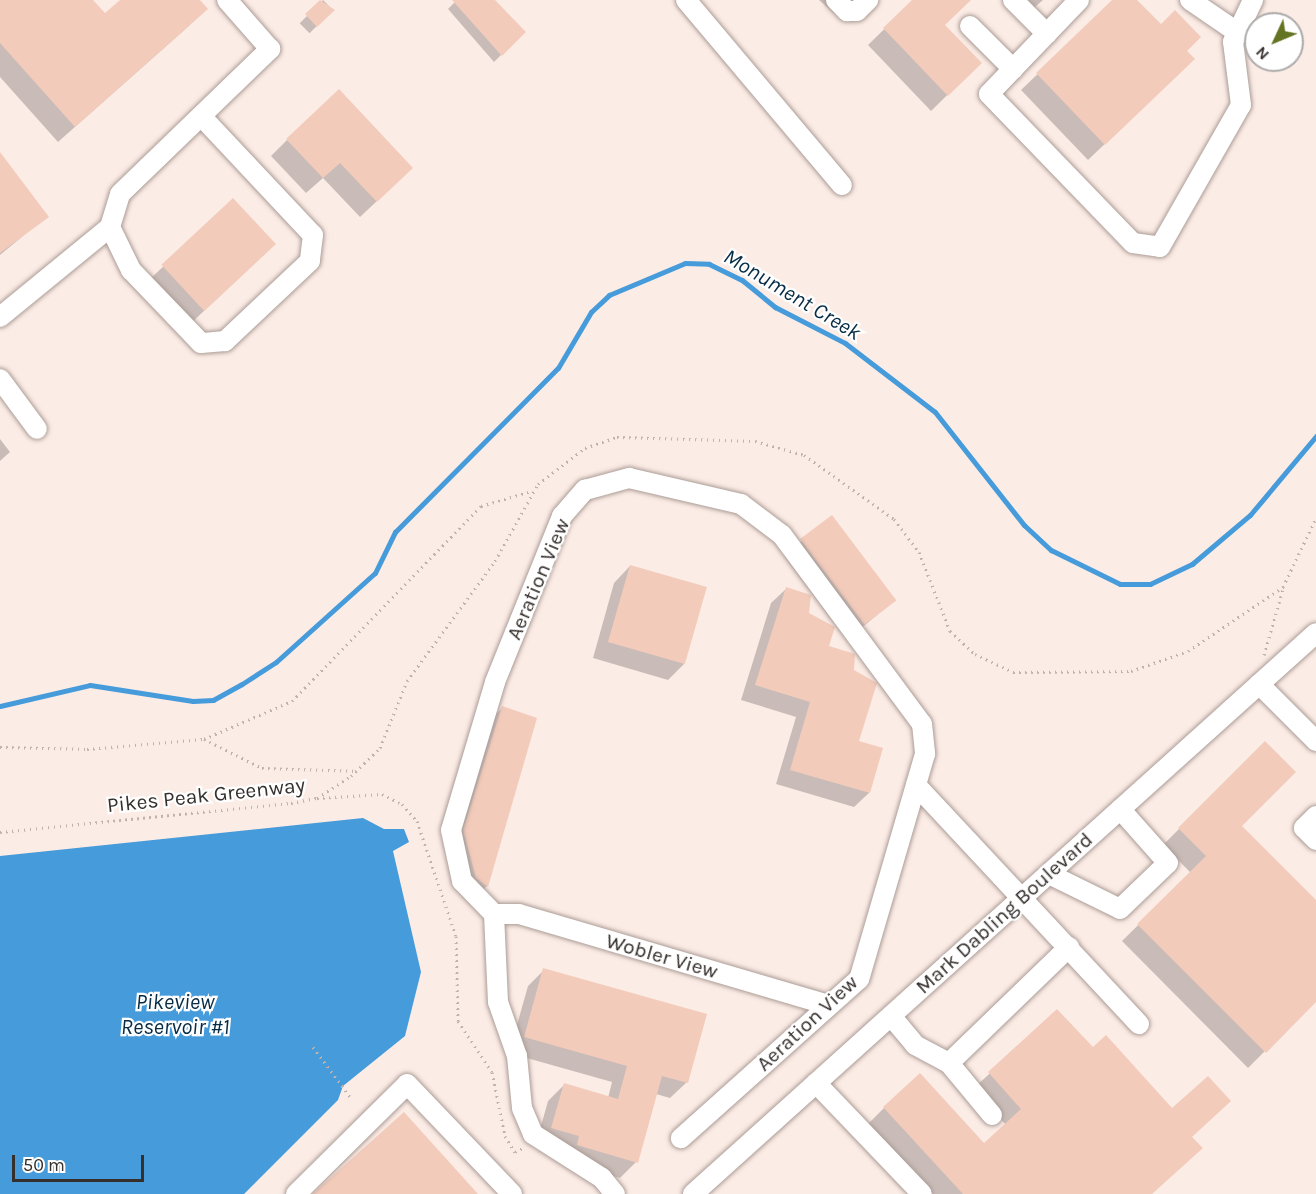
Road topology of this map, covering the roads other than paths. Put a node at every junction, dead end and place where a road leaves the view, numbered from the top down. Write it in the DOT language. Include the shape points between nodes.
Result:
graph roads {
  1 [pos="227,0"];
  2 [pos="686,0"];
  3 [pos="836,0"];
  4 [pos="868,0"];
  5 [pos="1013,0"];
  6 [pos="1079,0"];
  7 [pos="1190,0"];
  8 [pos="1253,0"];
  9 [pos="970,26"];
  10 [pos="1234,30"];
  11 [pos="1047,34"];
  12 [pos="1013,69"];
  13 [pos="202,117"];
  14 [pos="842,185"];
  15 [pos="110,227"];
  16 [pos="0,317"];
  17 [pos="0,379"];
  18 [pos="37,429"];
  19 [pos="1316,633"];
  20 [pos="1259,684"];
  21 [pos="1316,741"];
  22 [pos="916,785"];
  23 [pos="1120,809"];
  24 [pos="1316,816"];
  25 [pos="1316,840"];
  26 [pos="1048,874"];
  27 [pos="1023,897"];
  28 [pos="494,914"];
  29 [pos="1069,947"];
  30 [pos="829,1005"];
  31 [pos="891,1016"];
  32 [pos="1140,1024"];
  33 [pos="949,1063"];
  34 [pos="816,1083"];
  35 [pos="992,1115"];
  36 [pos="681,1138"];
  37 [pos="296,1194"];
  38 [pos="512,1194"];
  39 [pos="615,1194"];
  40 [pos="693,1194"];
  41 [pos="922,1194"];
  1 -- 13 [label="street" via="270,49"];
  2 -- 14 [label="street"];
  3 -- 4 [label="street" via="847,11 856,11"];
  5 -- 11 [label="street"];
  6 -- 11 [label="street"];
  7 -- 10 [label="street"];
  8 -- 10 [label="street"];
  9 -- 12 [label="street"];
  10 -- 12 [label="street" via="1241,105 1160,247 1133,243 989,94"];
  11 -- 12 [label="street"];
  13 -- 15 [label="street" via="120,194"];
  13 -- 15 [label="street" via="313,235 310,261 225,341 201,343 131,270"];
  15 -- 16 [label="street"];
  17 -- 18 [label="street"];
  19 -- 20 [label="street, Mark Dabling Boulevard"];
  20 -- 21 [label="street"];
  20 -- 23 [label="street, Mark Dabling Boulevard"];
  22 -- 27 [label="street"];
  22 -- 28 [label="street, Aeration View" via="925,753 922,724 782,535 741,504 629,478 585,490 562,516 495,682 451,830 462,881"];
  22 -- 30 [label="street, Aeration View" via="859,978"];
  23 -- 26 [label="street, Mark Dabling Boulevard"];
  23 -- 26 [label="street" via="1168,863 1120,909"];
  24 -- 25 [label="street" via="1304,828"];
  26 -- 27 [label="street, Mark Dabling Boulevard"];
  27 -- 29 [label="street"];
  27 -- 31 [label="street, Mark Dabling Boulevard"];
  28 -- 30 [label="street, Wobler View" via="519,914"];
  28 -- 39 [label="street" via="498,1002 517,1056 522,1108 533,1134 602,1178"];
  29 -- 32 [label="street"];
  29 -- 33 [label="street"];
  30 -- 36 [label="street, Aeration View"];
  31 -- 33 [label="street" via="915,1045"];
  31 -- 34 [label="street, Mark Dabling Boulevard"];
  33 -- 35 [label="street"];
  34 -- 40 [label="street, Mark Dabling Boulevard"];
  34 -- 41 [label="street"];
  37 -- 38 [label="street" via="407,1084"];
}
